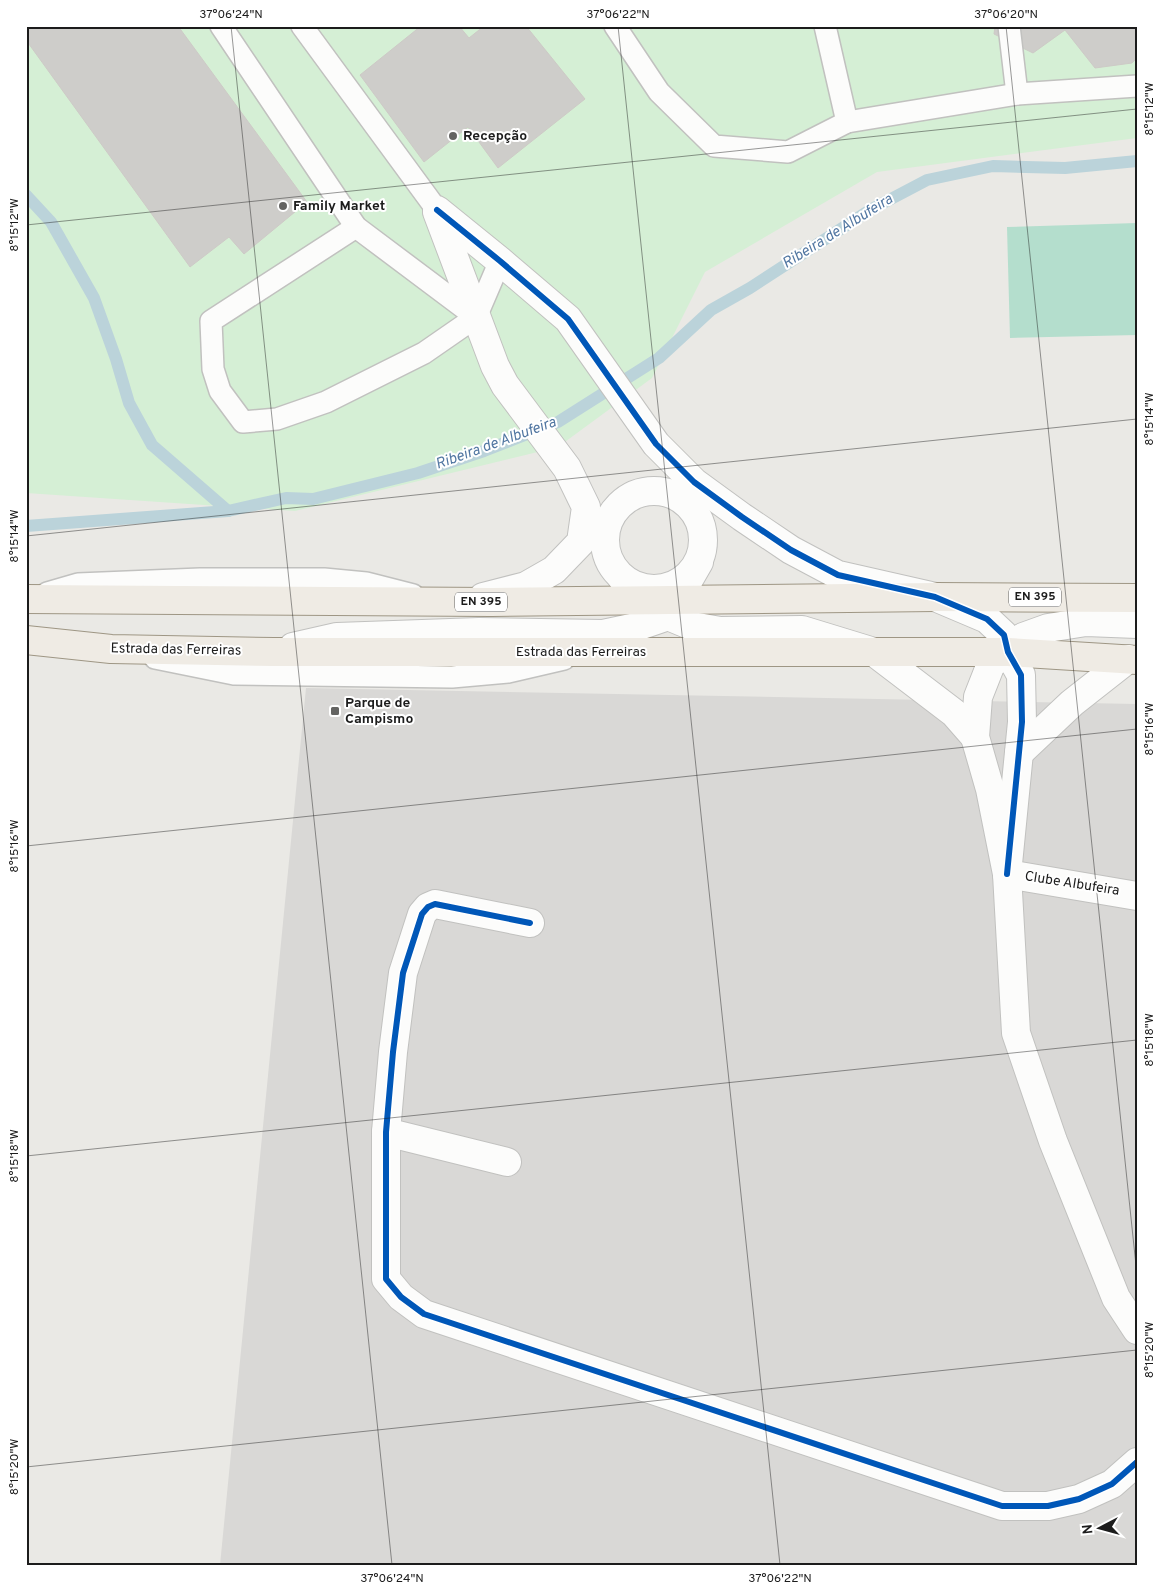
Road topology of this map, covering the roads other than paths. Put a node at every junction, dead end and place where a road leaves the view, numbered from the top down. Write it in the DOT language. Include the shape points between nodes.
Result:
graph roads {
  1 [pos="221,26"];
  2 [pos="302,26"];
  3 [pos="615,26"];
  4 [pos="825,26"];
  5 [pos="1009,26"];
  6 [pos="1137,86"];
  7 [pos="1016,94"];
  8 [pos="846,122"];
  9 [pos="437,210"];
  10 [pos="356,227"];
  11 [pos="500,261"];
  12 [pos="476,317"];
  13 [pos="668,492"];
  14 [pos="586,506"];
  15 [pos="742,518"];
  16 [pos="604,533"];
  17 [pos="699,562"];
  18 [pos="622,578"];
  19 [pos="936,597"];
  20 [pos="1137,598"];
  21 [pos="26,599"];
  22 [pos="642,601"];
  23 [pos="452,602"];
  24 [pos="672,608"];
  25 [pos="1137,624"];
  26 [pos="26,640"];
  27 [pos="72,645"];
  28 [pos="26,648"];
  29 [pos="111,649"];
  30 [pos="274,652"];
  31 [pos="596,652"];
  32 [pos="874,652"];
  33 [pos="1008,652"];
  34 [pos="1132,659"];
  35 [pos="975,736"];
  36 [pos="1019,753"];
  37 [pos="1007,874"];
  38 [pos="1137,896"];
  39 [pos="530,923"];
  40 [pos="386,1132"];
  41 [pos="507,1162"];
  42 [pos="1137,1330"];
  43 [pos="1137,1462"];
  1 -- 10 [label="lane"];
  2 -- 9 [label="lane"];
  3 -- 8 [label="lane" via="659,92 714,146 788,152"];
  4 -- 8 [label="lane"];
  5 -- 7 [label="lane"];
  6 -- 7 [label="lane"];
  7 -- 8 [label="lane"];
  9 -- 11 [label="street"];
  9 -- 12 [label="street"];
  10 -- 12 [label="lane"];
  10 -- 12 [label="lane" via="211,321 213,369 220,391 243,422 276,419 326,402 424,352"];
  11 -- 12 [label="lane"];
  11 -- 15 [label="street" via="568,319 656,444 694,482"];
  12 -- 14 [label="street" via="505,386 567,468"];
  13 -- 15 [label="street"];
  13 -- 16 [label="street" via="652,490 626,498 616,508"];
  13 -- 17 [label="street" via="697,514 703,545"];
  14 -- 16 [label="street"];
  14 -- 23 [label="street" via="581,542 554,570 526,586"];
  15 -- 19 [label="street" via="838,575"];
  16 -- 18 [label="street" via="610,564"];
  17 -- 18 [label="street" via="678,583 656,590"];
  17 -- 24 [label="street"];
  18 -- 22 [label="street"];
  19 -- 20 [label="main road, EN 395"];
  19 -- 24 [label="main road, EN 395"];
  19 -- 33 [label="street" via="987,619 1004,635"];
  21 -- 23 [label="main road, EN 395"];
  22 -- 23 [label="main road, EN 395"];
  22 -- 24 [label="main road, EN 395"];
  24 -- 30 [label="street" via="636,628 603,634 479,632 337,637"];
  24 -- 32 [label="street" via="692,626 720,631 802,630"];
  25 -- 33 [label="street" via="1086,622 1048,628 1023,637"];
  26 -- 27 [label="main road, Estrada das Ferreiras"];
  27 -- 28 [label="street"];
  27 -- 29 [label="main road, Estrada das Ferreiras"];
  29 -- 30 [label="main road, Estrada das Ferreiras"];
  29 -- 31 [label="lane" via="234,674 452,677 508,672"];
  30 -- 31 [label="main road, Estrada das Ferreiras"];
  31 -- 32 [label="main road, Estrada das Ferreiras"];
  32 -- 33 [label="main road, Estrada das Ferreiras"];
  32 -- 35 [label="street" via="954,712"];
  33 -- 34 [label="main road, Estrada das Ferreiras"];
  33 -- 35 [label="street" via="991,664 978,697"];
  33 -- 36 [label="street" via="1021,675"];
  34 -- 36 [label="street" via="1072,703"];
  35 -- 37 [label="street" via="990,789"];
  36 -- 37 [label="street"];
  37 -- 38 [label="street, Clube Albufeira"];
  37 -- 42 [label="street" via="1016,1033 1053,1141 1116,1298"];
  39 -- 40 [label="street" via="435,904 422,914 403,973"];
  40 -- 41 [label="street"];
  40 -- 43 [label="street" via="386,1279 401,1297 424,1314 1002,1506 1048,1506 1079,1499 1112,1484"];
}
